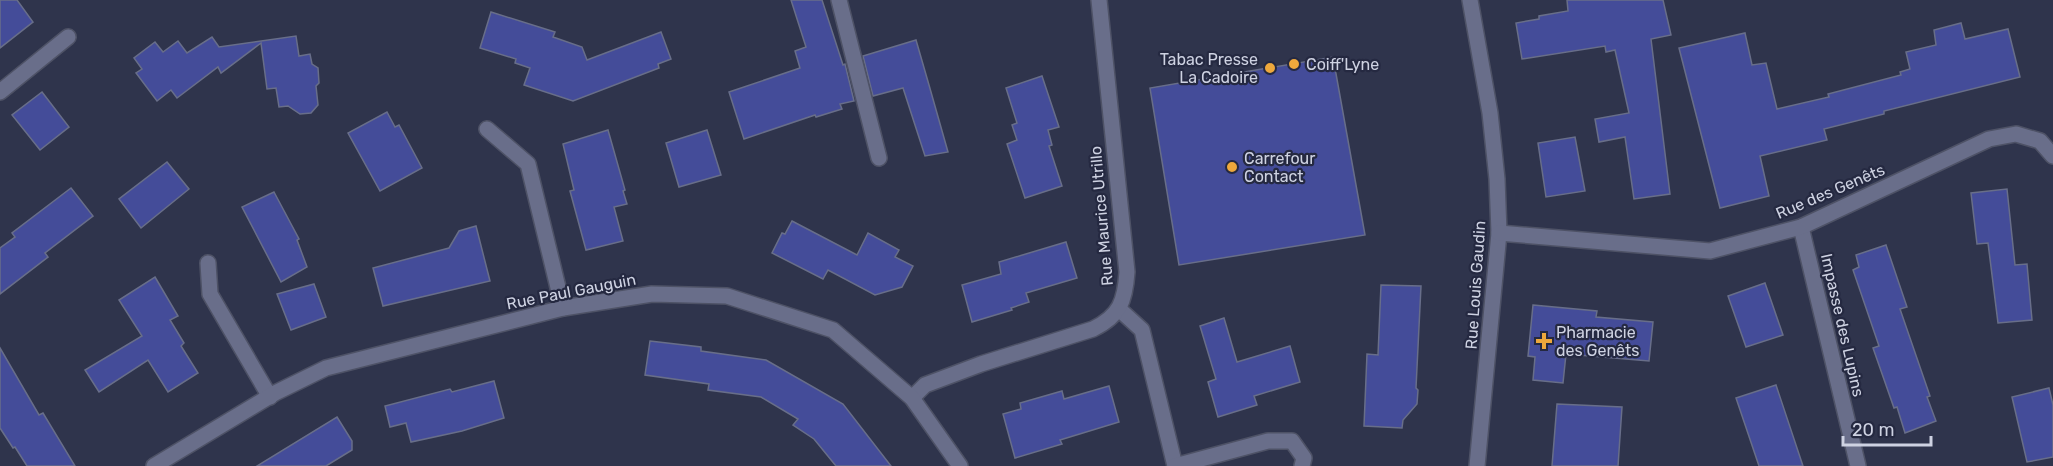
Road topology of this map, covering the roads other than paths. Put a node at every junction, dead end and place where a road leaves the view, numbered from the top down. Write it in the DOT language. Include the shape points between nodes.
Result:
graph roads {
  1 [pos="839,0"];
  2 [pos="1099,0"];
  3 [pos="1470,0"];
  4 [pos="68,37"];
  5 [pos="0,92"];
  6 [pos="487,129"];
  7 [pos="2053,156"];
  8 [pos="879,158"];
  9 [pos="1801,227"];
  10 [pos="1499,233"];
  11 [pos="208,263"];
  12 [pos="563,308"];
  13 [pos="1119,309"];
  14 [pos="270,397"];
  15 [pos="912,398"];
  16 [pos="154,466"];
  17 [pos="960,466"];
  18 [pos="1175,466"];
  19 [pos="1302,466"];
  20 [pos="1477,466"];
  21 [pos="1858,466"];
  1 -- 8 [label="street"];
  2 -- 13 [label="street, Rue Maurice Utrillo" via="1127,272"];
  3 -- 10 [label="street, Rue Louis Gaudin" via="1490,113"];
  4 -- 5 [label="street"];
  6 -- 12 [label="street" via="528,164"];
  7 -- 9 [label="street, Rue des Genêts" via="2040,141 2016,134 1989,140"];
  9 -- 10 [label="street, Rue des Genêts" via="1710,251"];
  9 -- 21 [label="street, Impasse des Lupins"];
  10 -- 20 [label="street, Rue Louis Gaudin"];
  11 -- 14 [label="street" via="210,294"];
  12 -- 14 [label="street, Rue Paul Gauguin" via="326,368"];
  12 -- 15 [label="street, Rue Paul Gauguin" via="652,294 727,296 833,330"];
  13 -- 15 [label="street, Rue Maurice Utrillo" via="1093,329 925,385"];
  13 -- 18 [label="street" via="1142,330"];
  14 -- 16 [label="street, Rue Paul Gauguin"];
  15 -- 17 [label="street, Rue Paul Gauguin"];
  18 -- 19 [label="street" via="1268,441 1292,441 1304,458"];
}
